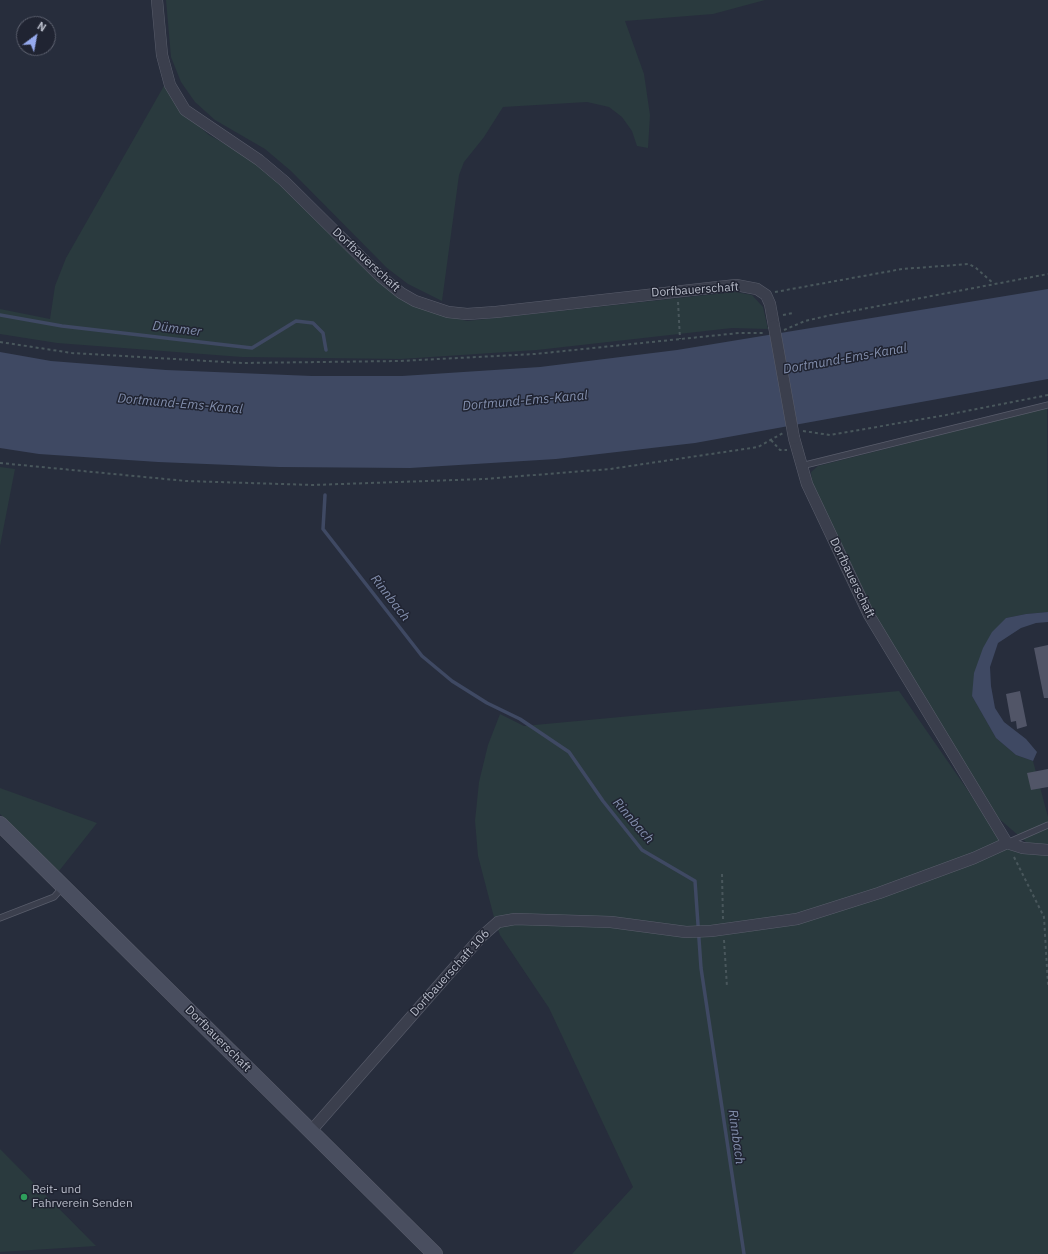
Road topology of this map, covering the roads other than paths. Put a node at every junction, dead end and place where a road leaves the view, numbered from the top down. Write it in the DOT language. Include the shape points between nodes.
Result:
graph roads {
  1 [pos="157,0"];
  2 [pos="1048,405"];
  3 [pos="801,466"];
  4 [pos="0,824"];
  5 [pos="1048,825"];
  6 [pos="1007,843"];
  7 [pos="1048,850"];
  8 [pos="64,886"];
  9 [pos="0,918"];
  10 [pos="311,1131"];
  11 [pos="435,1254"];
  1 -- 3 [label="street, Dorfbauerschaft, bridge" via="162,55 170,86 185,110 239,145 284,181 380,276 401,293 428,306 467,314 736,285 757,289 766,294"];
  2 -- 3 [label="lane"];
  3 -- 6 [label="street, Dorfbauerschaft" via="806,484 869,615"];
  4 -- 8 [label="street, Dorfbauerschaft"];
  5 -- 6 [label="lane"];
  6 -- 7 [label="street" via="1023,848"];
  6 -- 10 [label="street, Dorfbauerschaft 106" via="974,858 878,893 797,919 686,932 611,922 515,919 498,922 481,937"];
  8 -- 9 [label="lane" via="54,897"];
  8 -- 10 [label="street, Dorfbauerschaft"];
  10 -- 11 [label="street, Dorfbauerschaft"];
}
